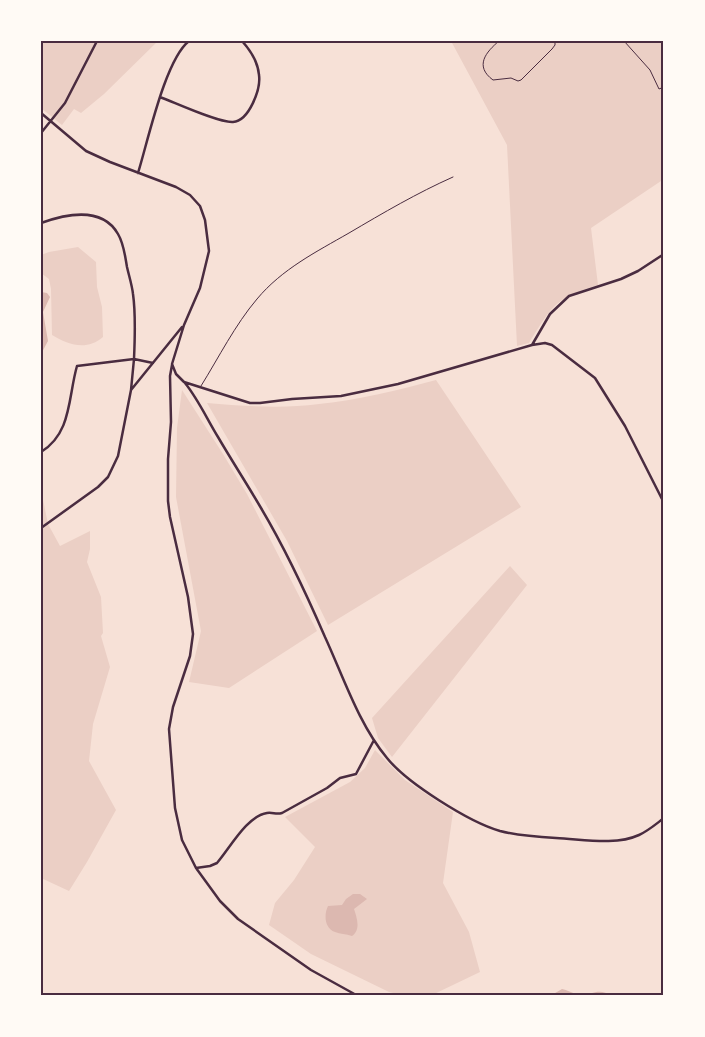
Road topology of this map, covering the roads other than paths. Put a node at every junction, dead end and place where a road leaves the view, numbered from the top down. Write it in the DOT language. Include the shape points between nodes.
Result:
graph roads {
  1 [pos="97,41"];
  2 [pos="189,41"];
  3 [pos="243,41"];
  4 [pos="160,97"];
  5 [pos="41,113"];
  6 [pos="51,122"];
  7 [pos="41,133"];
  8 [pos="138,172"];
  9 [pos="453,177"];
  10 [pos="41,223"];
  11 [pos="664,254"];
  12 [pos="184,324"];
  13 [pos="532,345"];
  14 [pos="134,359"];
  15 [pos="153,363"];
  16 [pos="172,364"];
  17 [pos="184,382"];
  18 [pos="201,386"];
  19 [pos="131,390"];
  20 [pos="41,452"];
  21 [pos="664,503"];
  22 [pos="41,528"];
  23 [pos="374,740"];
  24 [pos="664,818"];
  25 [pos="196,868"];
  26 [pos="358,996"];
  1 -- 6 [label="street" via="65,103"];
  2 -- 4 [label="street" via="177,54"];
  3 -- 4 [label="street" via="256,62 259,79 250,109 240,121 224,121"];
  4 -- 8 [label="street"];
  5 -- 6 [label="street"];
  6 -- 7 [label="street"];
  6 -- 8 [label="street" via="86,151"];
  8 -- 12 [label="street" via="185,192 203,210 209,251 200,288"];
  9 -- 18 [label="lane" via="416,194 324,247 277,279 240,321"];
  10 -- 14 [label="street" via="64,216 86,215 105,221 118,234 134,298"];
  11 -- 13 [label="street" via="621,279 569,296 550,314"];
  12 -- 15 [label="street"];
  12 -- 16 [label="street"];
  13 -- 18 [label="street" via="398,384 341,396 255,403"];
  13 -- 21 [label="street" via="552,345 595,378"];
  14 -- 15 [label="street"];
  14 -- 19 [label="street"];
  14 -- 20 [label="street" via="77,366 63,428 54,443"];
  15 -- 19 [label="street"];
  16 -- 17 [label="street"];
  16 -- 25 [label="street" via="168,506 193,634 190,656 173,707 169,735 178,824 185,849"];
  17 -- 18 [label="street"];
  17 -- 23 [label="street" via="272,528"];
  19 -- 22 [label="street" via="118,456 108,477"];
  23 -- 24 [label="street" via="391,763 413,782 471,818 507,833 622,840 638,836"];
  23 -- 25 [label="street" via="356,774 340,778 282,813 268,812 249,822 217,863"];
  25 -- 26 [label="street" via="238,919 311,970"];
}
